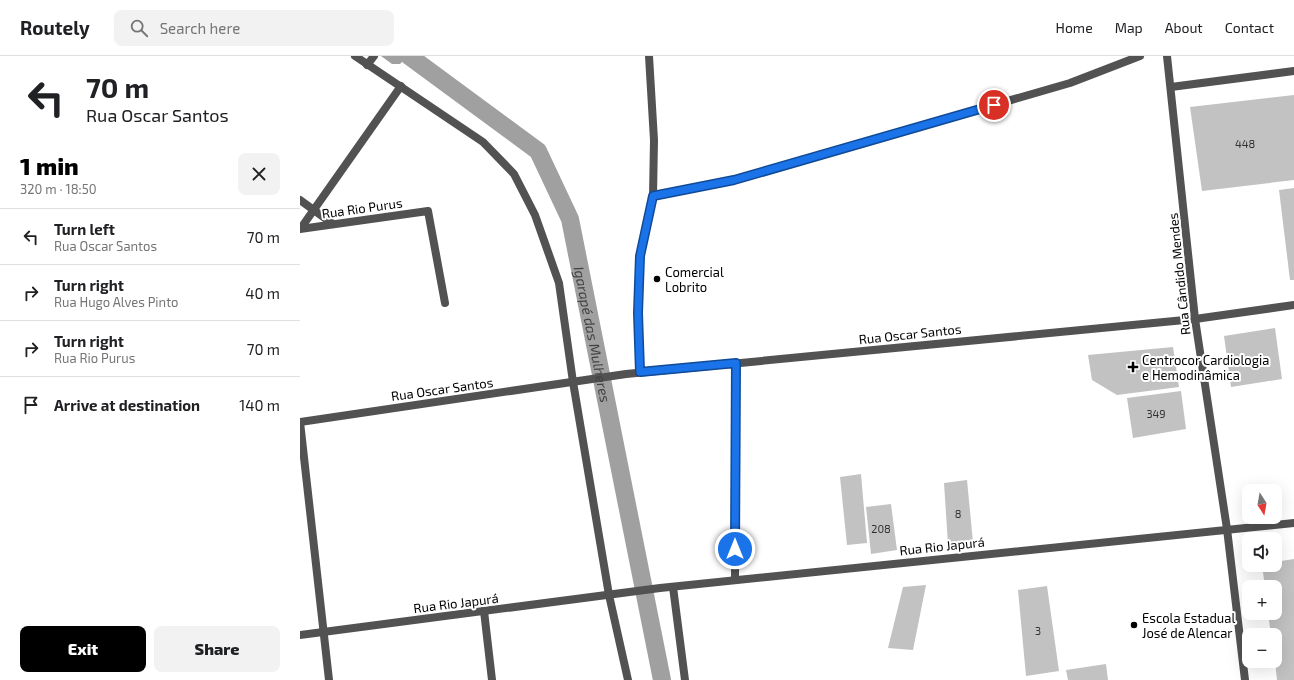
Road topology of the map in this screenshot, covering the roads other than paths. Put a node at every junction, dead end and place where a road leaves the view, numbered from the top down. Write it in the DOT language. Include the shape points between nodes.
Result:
graph roads {
  1 [pos="355,56"];
  2 [pos="374,56"];
  3 [pos="649,56"];
  4 [pos="1140,56"];
  5 [pos="1167,56"];
  6 [pos="367,65"];
  7 [pos="1294,71"];
  8 [pos="401,86"];
  9 [pos="1171,86"];
  10 [pos="653,196"];
  11 [pos="300,200"];
  12 [pos="315,210"];
  13 [pos="333,224"];
  14 [pos="301,228"];
  15 [pos="445,303"];
  16 [pos="1294,305"];
  17 [pos="1195,318"];
  18 [pos="736,363"];
  19 [pos="640,372"];
  20 [pos="573,382"];
  21 [pos="300,422"];
  22 [pos="1294,523"];
  23 [pos="1227,529"];
  24 [pos="735,580"];
  25 [pos="673,587"];
  26 [pos="612,594"];
  27 [pos="484,611"];
  28 [pos="324,632"];
  29 [pos="300,635"];
  30 [pos="329,680"];
  31 [pos="492,680"];
  32 [pos="628,680"];
  33 [pos="685,680"];
  34 [pos="1245,680"];
  1 -- 6 [label="street"];
  2 -- 6 [label="street"];
  3 -- 10 [label="street" via="654,140"];
  4 -- 10 [label="street" via="1070,83 734,180"];
  5 -- 9 [label="street, Rua Cândido Mendes"];
  6 -- 8 [label="street"];
  7 -- 9 [label="street"];
  8 -- 12 [label="street"];
  8 -- 20 [label="street" via="483,142 514,174 535,215 559,283"];
  9 -- 17 [label="street, Rua Cândido Mendes"];
  10 -- 19 [label="street" via="640,263"];
  11 -- 12 [label="street"];
  12 -- 13 [label="street"];
  12 -- 14 [label="street"];
  13 -- 14 [label="street, Rua Rio Purus"];
  13 -- 15 [label="street, Rua Rio Purus" via="428,211"];
  16 -- 17 [label="street, Rua Oscar Santos"];
  17 -- 18 [label="street, Rua Oscar Santos"];
  17 -- 23 [label="street, Rua Cândido Mendes"];
  18 -- 19 [label="street, Rua Oscar Santos"];
  18 -- 24 [label="street"];
  19 -- 20 [label="street, Rua Oscar Santos"];
  20 -- 21 [label="street, Rua Oscar Santos"];
  20 -- 26 [label="street"];
  21 -- 28 [label="street"];
  22 -- 23 [label="street, Rua Rio Japurá"];
  23 -- 24 [label="street, Rua Rio Japurá"];
  23 -- 34 [label="street, Rua Cândido Mendes"];
  24 -- 25 [label="street, Rua Rio Japurá"];
  25 -- 26 [label="street, Rua Rio Japurá"];
  25 -- 33 [label="street"];
  26 -- 27 [label="street, Rua Rio Japurá"];
  26 -- 32 [label="street"];
  27 -- 28 [label="street, Rua Rio Japurá"];
  27 -- 31 [label="street"];
  28 -- 29 [label="street, Rua Rio Japurá"];
  28 -- 30 [label="street"];
}
